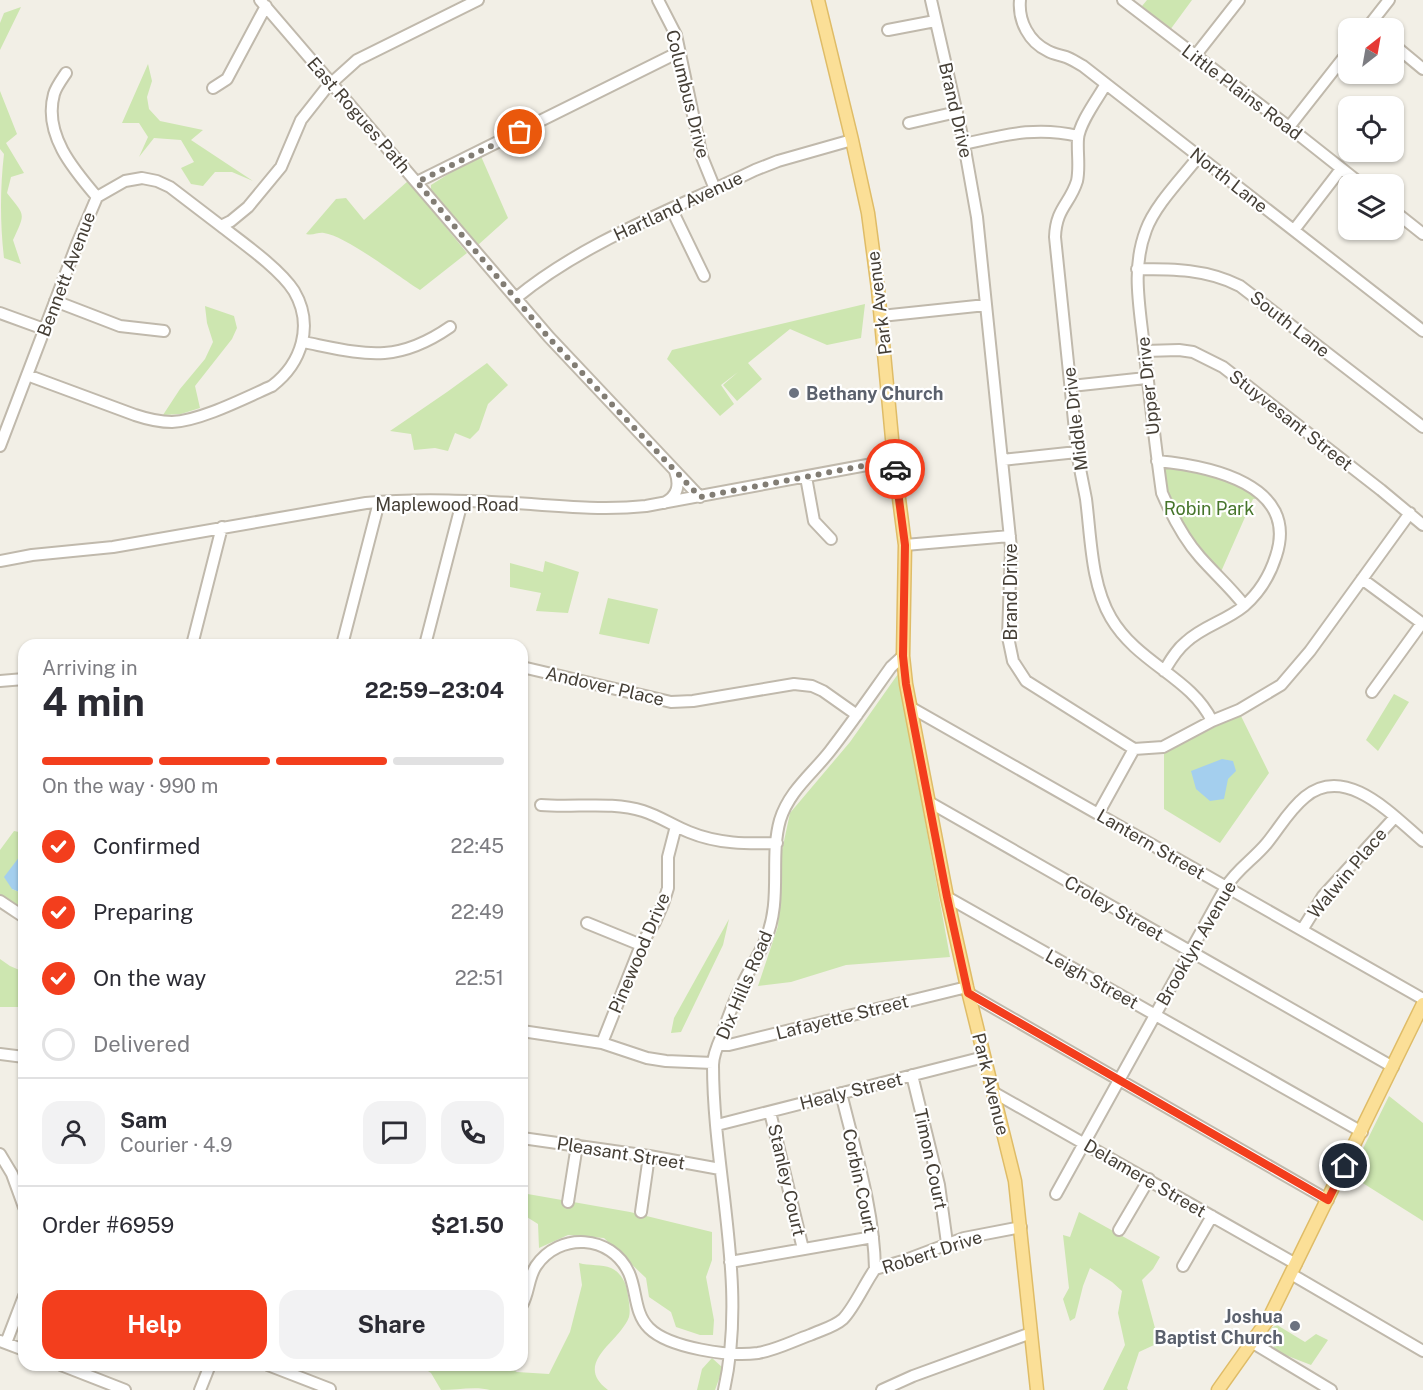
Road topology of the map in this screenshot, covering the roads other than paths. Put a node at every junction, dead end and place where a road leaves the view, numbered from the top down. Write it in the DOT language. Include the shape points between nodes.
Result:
graph roads {
  1 [pos="478,0"];
  2 [pos="658,0"];
  3 [pos="818,0"];
  4 [pos="931,0"];
  5 [pos="1020,0"];
  6 [pos="1123,0"];
  7 [pos="1239,0"];
  8 [pos="1389,0"];
  9 [pos="263,3"];
  10 [pos="1376,18"];
  11 [pos="935,21"];
  12 [pos="888,30"];
  13 [pos="679,52"];
  14 [pos="1404,53"];
  15 [pos="1195,56"];
  16 [pos="1338,65"];
  17 [pos="1423,69"];
  18 [pos="66,73"];
  19 [pos="331,82"];
  20 [pos="1106,84"];
  21 [pos="213,88"];
  22 [pos="957,112"];
  23 [pos="909,123"];
  24 [pos="1289,127"];
  25 [pos="1078,136"];
  26 [pos="852,140"];
  27 [pos="964,144"];
  28 [pos="1199,156"];
  29 [pos="1341,169"];
  30 [pos="1347,174"];
  31 [pos="417,182"];
  32 [pos="716,189"];
  33 [pos="97,197"];
  34 [pos="672,210"];
  35 [pos="1404,219"];
  36 [pos="221,226"];
  37 [pos="1294,230"];
  38 [pos="1423,234"];
  39 [pos="1137,269"];
  40 [pos="704,276"];
  41 [pos="516,298"];
  42 [pos="55,301"];
  43 [pos="986,305"];
  44 [pos="0,313"];
  45 [pos="881,316"];
  46 [pos="450,327"];
  47 [pos="44,329"];
  48 [pos="164,331"];
  49 [pos="1423,331"];
  50 [pos="303,342"];
  51 [pos="1145,351"];
  52 [pos="27,375"];
  53 [pos="1146,378"];
  54 [pos="1071,386"];
  55 [pos="1423,427"];
  56 [pos="0,446"];
  57 [pos="1077,452"];
  58 [pos="894,460"];
  59 [pos="1002,460"];
  60 [pos="1157,461"];
  61 [pos="675,471"];
  62 [pos="806,477"];
  63 [pos="700,497"];
  64 [pos="379,502"];
  65 [pos="462,502"];
  66 [pos="661,504"];
  67 [pos="1410,513"];
  68 [pos="1423,525"];
  69 [pos="222,527"];
  70 [pos="1010,536"];
  71 [pos="831,539"];
  72 [pos="905,545"];
  73 [pos="0,561"];
  74 [pos="1362,579"];
  75 [pos="1244,605"];
  76 [pos="1423,623"];
  77 [pos="194,639"];
  78 [pos="344,639"];
  79 [pos="426,639"];
  80 [pos="903,656"];
  81 [pos="528,668"];
  82 [pos="1164,671"];
  83 [pos="18,680"];
  84 [pos="0,681"];
  85 [pos="1372,692"];
  86 [pos="910,707"];
  87 [pos="857,716"];
  88 [pos="1212,721"];
  89 [pos="1134,749"];
  90 [pos="929,802"];
  91 [pos="541,806"];
  92 [pos="1098,814"];
  93 [pos="1395,817"];
  94 [pos="676,826"];
  95 [pos="1423,842"];
  96 [pos="777,843"];
  97 [pos="1226,887"];
  98 [pos="947,897"];
  99 [pos="0,901"];
  100 [pos="18,913"];
  101 [pos="587,923"];
  102 [pos="1302,930"];
  103 [pos="641,945"];
  104 [pos="1190,951"];
  105 [pos="968,990"];
  106 [pos="1423,999"];
  107 [pos="1423,1004"];
  108 [pos="1155,1014"];
  109 [pos="528,1032"];
  110 [pos="602,1044"];
  111 [pos="718,1045"];
  112 [pos="0,1054"];
  113 [pos="18,1056"];
  114 [pos="984,1057"];
  115 [pos="713,1063"];
  116 [pos="1392,1068"];
  117 [pos="912,1075"];
  118 [pos="1120,1080"];
  119 [pos="993,1092"];
  120 [pos="841,1093"];
  121 [pos="770,1112"];
  122 [pos="717,1125"];
  123 [pos="1362,1132"];
  124 [pos="528,1139"];
  125 [pos="1085,1143"];
  126 [pos="577,1145"];
  127 [pos="0,1154"];
  128 [pos="649,1156"];
  129 [pos="720,1169"];
  130 [pos="1149,1179"];
  131 [pos="18,1190"];
  132 [pos="1056,1194"];
  133 [pos="1328,1200"];
  134 [pos="568,1202"];
  135 [pos="641,1212"];
  136 [pos="1212,1216"];
  137 [pos="1021,1227"];
  138 [pos="1119,1230"];
  139 [pos="873,1237"];
  140 [pos="947,1243"];
  141 [pos="803,1249"];
  142 [pos="730,1262"];
  143 [pos="1183,1266"];
  144 [pos="875,1269"];
  145 [pos="1294,1269"];
  146 [pos="528,1286"];
  147 [pos="18,1309"];
  148 [pos="1031,1333"];
  149 [pos="3,1342"];
  150 [pos="1253,1343"];
  151 [pos="18,1348"];
  152 [pos="1423,1351"];
  153 [pos="731,1352"];
  154 [pos="76,1371"];
  155 [pos="208,1371"];
  156 [pos="284,1371"];
  157 [pos="330,1389"];
  158 [pos="125,1390"];
  159 [pos="200,1390"];
  160 [pos="724,1390"];
  161 [pos="882,1390"];
  162 [pos="1037,1390"];
  163 [pos="1219,1390"];
  164 [pos="1331,1390"];
  1 -- 19 [label="street" via="357,60"];
  2 -- 13 [label="street, Columbus Drive" via="676,35"];
  3 -- 26 [label="main road, Park Avenue"];
  4 -- 11 [label="street, Brand Drive"];
  5 -- 20 [label="street, North Lane" via="1020,16 1031,37 1048,51 1083,66"];
  6 -- 15 [label="street, Little Plains Road"];
  7 -- 15 [label="street"];
  8 -- 10 [label="street"];
  9 -- 19 [label="street, East Rogues Path"];
  9 -- 21 [label="street" via="227,79"];
  11 -- 12 [label="street"];
  11 -- 22 [label="street, Brand Drive"];
  13 -- 31 [label="street"];
  13 -- 32 [label="street, Columbus Drive" via="702,157"];
  14 -- 17 [label="street"];
  15 -- 24 [label="street, Little Plains Road"];
  16 -- 24 [label="street"];
  18 -- 33 [label="street" via="54,93 55,131 68,160"];
  19 -- 31 [label="street, East Rogues Path"];
  19 -- 36 [label="street" via="300,120 281,167 248,207"];
  20 -- 25 [label="street, Middle Drive"];
  20 -- 28 [label="street, North Lane"];
  22 -- 23 [label="street"];
  22 -- 27 [label="street, Brand Drive"];
  24 -- 29 [label="street, Little Plains Road"];
  25 -- 27 [label="street" via="1022,131"];
  25 -- 54 [label="street, Middle Drive" via="1076,183 1055,222"];
  26 -- 32 [label="street, Hartland Avenue" via="778,161"];
  26 -- 45 [label="main road, Park Avenue"];
  27 -- 43 [label="street, Brand Drive"];
  28 -- 37 [label="street, North Lane"];
  28 -- 39 [label="street, Upper Drive" via="1147,228"];
  29 -- 30 [label="street, Little Plains Road"];
  29 -- 37 [label="street"];
  31 -- 41 [label="street, East Rogues Path"];
  32 -- 34 [label="street, Hartland Avenue"];
  33 -- 36 [label="street, Bennett Avenue" via="125,180 157,181"];
  33 -- 42 [label="street, Bennett Avenue"];
  34 -- 40 [label="street"];
  34 -- 41 [label="street, Hartland Avenue" via="571,259"];
  35 -- 38 [label="street"];
  36 -- 50 [label="street, Bennett Avenue" via="293,290 303,318"];
  37 -- 49 [label="street, North Lane"];
  39 -- 51 [label="street, Upper Drive"];
  39 -- 55 [label="street, South Lane" via="1194,271 1240,286"];
  41 -- 61 [label="street, East Rogues Path"];
  42 -- 47 [label="street, Bennett Avenue"];
  42 -- 48 [label="street" via="120,326"];
  43 -- 45 [label="street"];
  43 -- 59 [label="street, Brand Drive"];
  44 -- 47 [label="street"];
  45 -- 58 [label="main road, Park Avenue"];
  46 -- 50 [label="street" via="411,349 393,353 357,352"];
  47 -- 52 [label="street, Bennett Avenue"];
  50 -- 52 [label="street" via="292,366 272,386 192,419 172,422 135,415"];
  51 -- 53 [label="street, Upper Drive"];
  51 -- 67 [label="street, Stuyvesant Street" via="1193,352 1223,367"];
  52 -- 56 [label="street, Bennett Avenue"];
  53 -- 54 [label="street"];
  53 -- 60 [label="street, Upper Drive"];
  54 -- 57 [label="street, Middle Drive"];
  57 -- 59 [label="street"];
  57 -- 82 [label="street, Middle Drive" via="1101,596 1122,634"];
  58 -- 62 [label="street, Maplewood Road"];
  58 -- 72 [label="main road, Park Avenue"];
  59 -- 70 [label="street, Brand Drive"];
  60 -- 75 [label="street, Upper Drive" via="1162,493 1178,527 1199,557"];
  60 -- 75 [label="street" via="1203,467 1229,476 1266,499 1278,515 1281,531 1274,562 1266,580"];
  61 -- 63 [label="street, East Rogues Path"];
  61 -- 66 [label="street" via="676,492"];
  62 -- 63 [label="street, Maplewood Road"];
  62 -- 71 [label="street" via="814,521"];
  63 -- 66 [label="street, Maplewood Road"];
  64 -- 65 [label="street, Maplewood Road"];
  64 -- 69 [label="street, Maplewood Road"];
  64 -- 78 [label="street"];
  65 -- 66 [label="street, Maplewood Road" via="614,509"];
  65 -- 79 [label="street"];
  67 -- 68 [label="street, Stuyvesant Street"];
  67 -- 74 [label="street"];
  69 -- 73 [label="street, Maplewood Road" via="112,547"];
  69 -- 77 [label="street"];
  70 -- 72 [label="street"];
  70 -- 89 [label="street, Brand Drive" via="1008,637 1013,661 1026,681"];
  72 -- 80 [label="main road, Park Avenue"];
  74 -- 76 [label="street"];
  74 -- 88 [label="street" via="1281,685"];
  75 -- 82 [label="street" via="1186,641"];
  76 -- 85 [label="street"];
  80 -- 86 [label="main road, Park Avenue"];
  80 -- 87 [label="street, Dix Hills Road"];
  81 -- 87 [label="street, Andover Place" via="671,702 794,684 812,686"];
  82 -- 88 [label="street, Middle Drive" via="1196,696"];
  83 -- 84 [label="street"];
  86 -- 90 [label="main road, Park Avenue"];
  86 -- 92 [label="street, Lantern Street"];
  87 -- 96 [label="street, Dix Hills Road" via="794,791 784,808"];
  88 -- 89 [label="street" via="1163,747"];
  89 -- 92 [label="street"];
  90 -- 98 [label="main road, Park Avenue"];
  90 -- 104 [label="street, Croley Street"];
  91 -- 94 [label="street" via="626,807"];
  92 -- 97 [label="street, Lantern Street"];
  93 -- 95 [label="street, Brooklyn Avenue"];
  93 -- 97 [label="street, Brooklyn Avenue" via="1352,789 1319,788 1292,809 1267,844"];
  93 -- 102 [label="street, Walwin Place" via="1323,896"];
  94 -- 96 [label="street" via="720,841"];
  94 -- 103 [label="street, Pinewood Drive" via="668,857 668,888"];
  96 -- 111 [label="street, Dix Hills Road" via="776,893 766,940 736,997"];
  97 -- 102 [label="street, Lantern Street"];
  97 -- 104 [label="street, Brooklyn Avenue"];
  98 -- 105 [label="main road, Park Avenue"];
  98 -- 108 [label="street, Leigh Street"];
  99 -- 100 [label="street"];
  101 -- 103 [label="street"];
  102 -- 106 [label="street, Lantern Street"];
  103 -- 110 [label="street, Pinewood Drive"];
  104 -- 108 [label="street, Brooklyn Avenue"];
  104 -- 116 [label="street, Croley Street"];
  105 -- 111 [label="street, Lafayette Street"];
  105 -- 114 [label="main road, Park Avenue"];
  105 -- 118 [label="street"];
  107 -- 116 [label="main road"];
  108 -- 118 [label="street, Brooklyn Avenue"];
  108 -- 123 [label="street, Leigh Street"];
  109 -- 110 [label="street"];
  110 -- 115 [label="street" via="647,1058"];
  111 -- 115 [label="street, Dix Hills Road"];
  112 -- 113 [label="street"];
  114 -- 117 [label="street, Healy Street"];
  114 -- 119 [label="main road, Park Avenue"];
  115 -- 122 [label="street, Dix Hills Road"];
  116 -- 123 [label="main road"];
  117 -- 120 [label="street, Healy Street"];
  117 -- 140 [label="street, Timon Court" via="939,1185"];
  118 -- 125 [label="street, Brooklyn Avenue"];
  118 -- 133 [label="street"];
  119 -- 125 [label="street, Delamere Street"];
  119 -- 137 [label="main road, Park Avenue" via="1015,1181"];
  120 -- 121 [label="street, Healy Street"];
  120 -- 139 [label="street, Corbin Court"];
  121 -- 122 [label="street, Healy Street"];
  121 -- 141 [label="street, Stanley Court"];
  122 -- 129 [label="street, Dix Hills Road"];
  123 -- 133 [label="main road"];
  124 -- 126 [label="street, Pleasant Street"];
  125 -- 130 [label="street, Delamere Street"];
  125 -- 132 [label="street, Brooklyn Avenue"];
  126 -- 128 [label="street, Pleasant Street"];
  126 -- 134 [label="street"];
  127 -- 131 [label="street"];
  128 -- 129 [label="street, Pleasant Street"];
  128 -- 135 [label="street"];
  129 -- 142 [label="street, Dix Hills Road"];
  130 -- 136 [label="street, Delamere Street"];
  130 -- 138 [label="street"];
  133 -- 145 [label="main road"];
  136 -- 143 [label="street"];
  136 -- 145 [label="street, Delamere Street"];
  137 -- 140 [label="street, Robert Drive"];
  137 -- 148 [label="main road, Park Avenue"];
  139 -- 141 [label="street"];
  139 -- 144 [label="street, Corbin Court"];
  140 -- 144 [label="street, Robert Drive"];
  141 -- 142 [label="street"];
  142 -- 153 [label="street, Dix Hills Road"];
  144 -- 153 [label="street, Robert Drive" via="843,1319 831,1326 767,1351"];
  145 -- 150 [label="main road"];
  145 -- 152 [label="street, Delamere Street"];
  146 -- 153 [label="street, Robert Drive" via="534,1268 545,1255 568,1243 593,1243 622,1261 629,1273 636,1305 656,1335 684,1345"];
  147 -- 149 [label="street"];
  148 -- 161 [label="street"];
  148 -- 162 [label="main road, Park Avenue"];
  149 -- 151 [label="street"];
  150 -- 163 [label="main road"];
  150 -- 164 [label="street"];
  153 -- 160 [label="street, Dix Hills Road"];
  154 -- 158 [label="street"];
  155 -- 159 [label="street"];
  156 -- 157 [label="street"];
}
